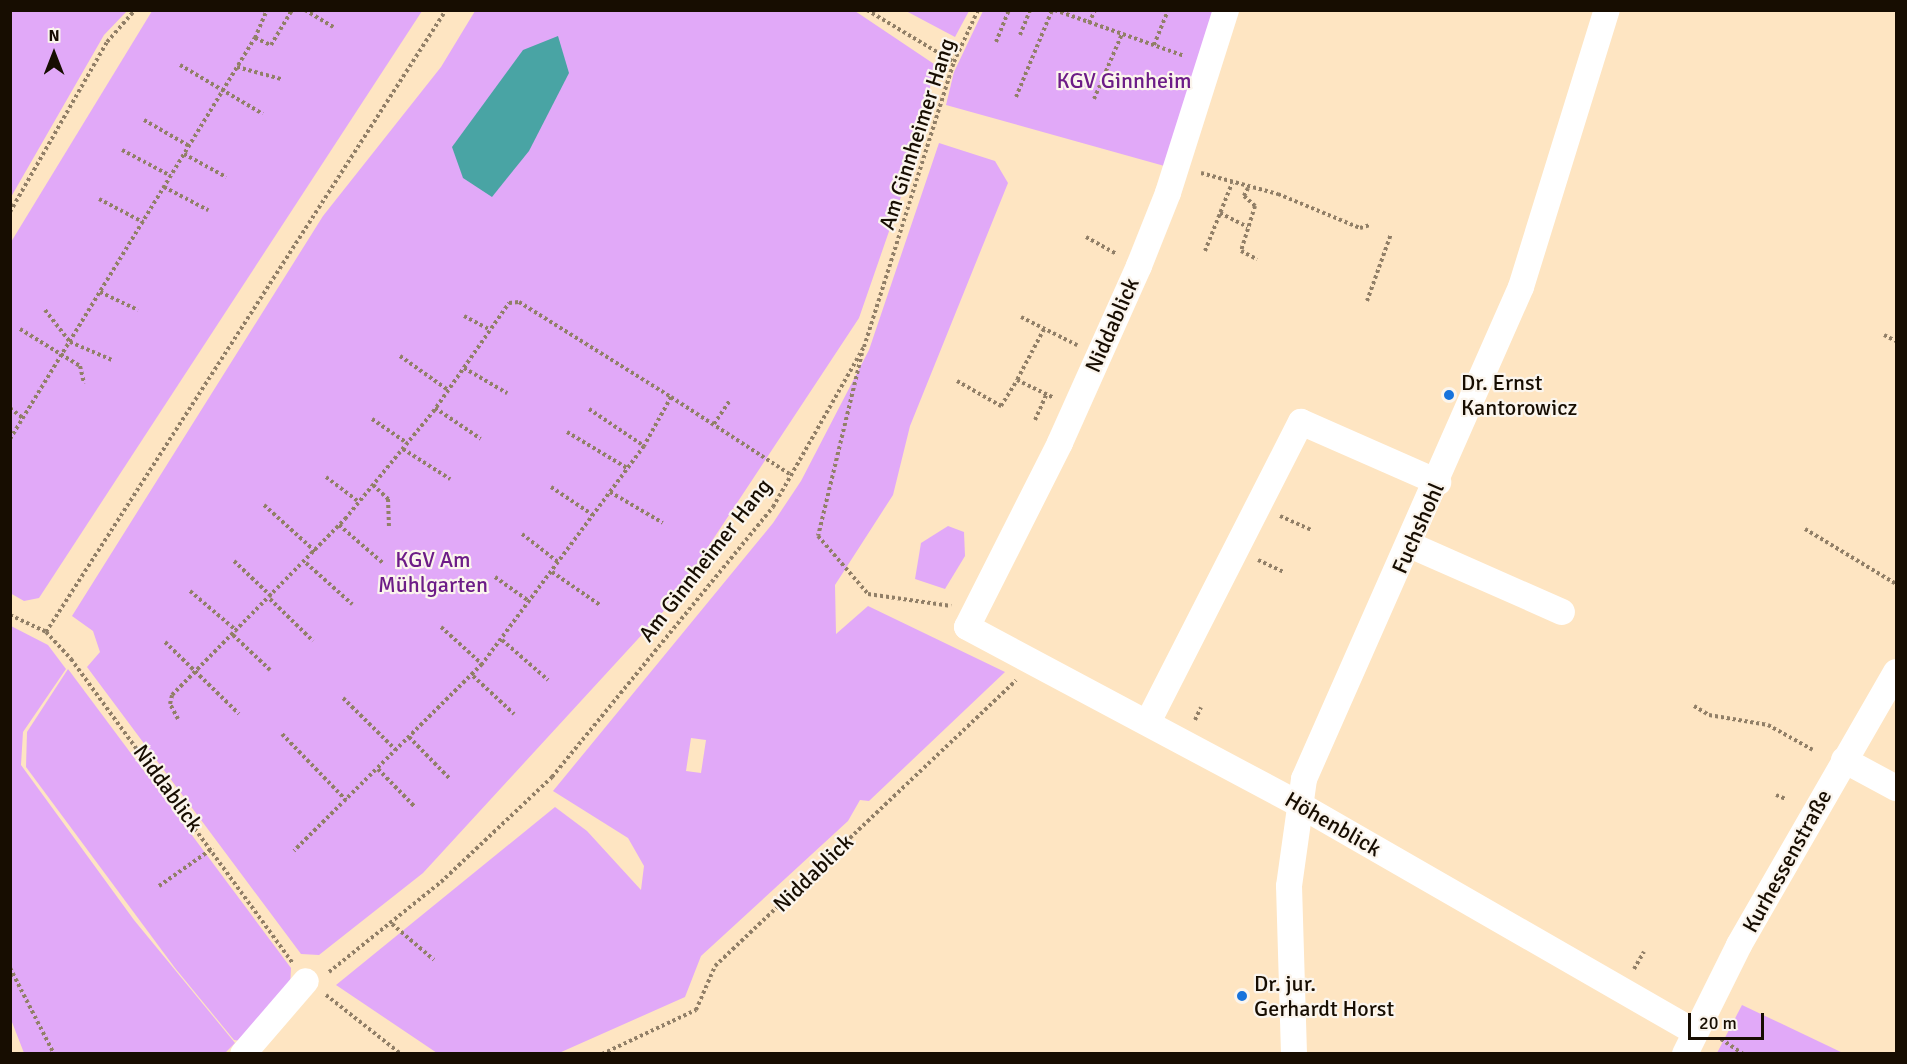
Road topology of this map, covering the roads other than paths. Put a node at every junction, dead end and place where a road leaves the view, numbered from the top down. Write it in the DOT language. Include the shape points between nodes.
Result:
graph roads {
  1 [pos="1226,10"];
  2 [pos="1607,10"];
  3 [pos="1438,482"];
  4 [pos="1410,545"];
  5 [pos="1562,612"];
  6 [pos="967,627"];
  7 [pos="1896,672"];
  8 [pos="1148,722"];
  9 [pos="1844,760"];
  10 [pos="1896,788"];
  11 [pos="1300,805"];
  12 [pos="306,981"];
  13 [pos="1698,1040"];
  14 [pos="243,1053"];
  15 [pos="1294,1053"];
  1 -- 6 [label="street, Niddablick" via="1178,165 1139,266 1075,409"];
  2 -- 3 [label="street, Fuchshohl" via="1521,287"];
  3 -- 4 [label="street, Fuchshohl"];
  3 -- 8 [label="street" via="1301,422"];
  4 -- 5 [label="street"];
  4 -- 11 [label="street, Fuchshohl" via="1304,779"];
  6 -- 8 [label="street, Höhenblick"];
  7 -- 9 [label="street, Kurhessenstraße"];
  8 -- 11 [label="street, Höhenblick"];
  9 -- 10 [label="street"];
  9 -- 13 [label="street, Kurhessenstraße"];
  11 -- 13 [label="street, Höhenblick"];
  11 -- 15 [label="street, Fuchshohl" via="1289,886"];
  12 -- 14 [label="street"];
}
